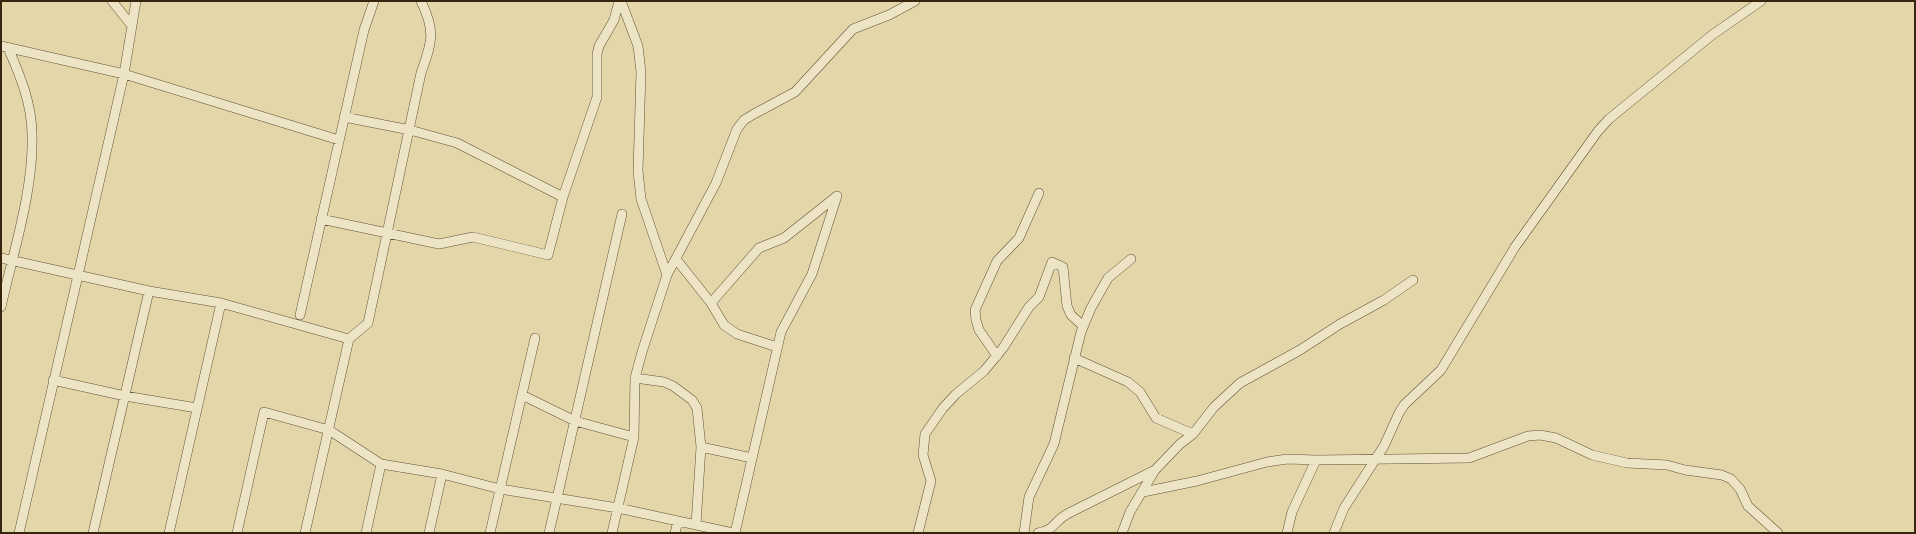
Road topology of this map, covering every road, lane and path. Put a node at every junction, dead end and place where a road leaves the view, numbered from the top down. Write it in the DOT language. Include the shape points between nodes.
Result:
graph roads {
  1 [pos="112,1"];
  2 [pos="136,1"];
  3 [pos="374,1"];
  4 [pos="421,1"];
  5 [pos="620,1"];
  6 [pos="914,1"];
  7 [pos="1761,1"];
  8 [pos="132,26"];
  9 [pos="4,47"];
  10 [pos="124,74"];
  11 [pos="344,117"];
  12 [pos="410,130"];
  13 [pos="339,140"];
  14 [pos="1039,193"];
  15 [pos="563,197"];
  16 [pos="622,214"];
  17 [pos="322,219"];
  18 [pos="387,233"];
  19 [pos="1,258"];
  20 [pos="676,259"];
  21 [pos="1131,259"];
  22 [pos="12,260"];
  23 [pos="77,274"];
  24 [pos="667,275"];
  25 [pos="1413,280"];
  26 [pos="149,291"];
  27 [pos="221,303"];
  28 [pos="711,303"];
  29 [pos="1,307"];
  30 [pos="300,315"];
  31 [pos="1083,326"];
  32 [pos="535,338"];
  33 [pos="349,339"];
  34 [pos="777,347"];
  35 [pos="997,356"];
  36 [pos="1074,358"];
  37 [pos="636,378"];
  38 [pos="53,380"];
  39 [pos="522,395"];
  40 [pos="125,396"];
  41 [pos="197,408"];
  42 [pos="575,421"];
  43 [pos="329,430"];
  44 [pos="1193,434"];
  45 [pos="634,437"];
  46 [pos="701,447"];
  47 [pos="752,458"];
  48 [pos="1376,459"];
  49 [pos="1316,460"];
  50 [pos="381,464"];
  51 [pos="1155,470"];
  52 [pos="442,474"];
  53 [pos="500,489"];
  54 [pos="1143,492"];
  55 [pos="557,498"];
  56 [pos="618,508"];
  57 [pos="678,522"];
  58 [pos="696,524"];
  59 [pos="19,533"];
  60 [pos="94,533"];
  61 [pos="169,533"];
  62 [pos="237,533"];
  63 [pos="305,533"];
  64 [pos="366,533"];
  65 [pos="429,533"];
  66 [pos="490,533"];
  67 [pos="549,533"];
  68 [pos="612,533"];
  69 [pos="675,533"];
  70 [pos="734,533"];
  71 [pos="918,533"];
  72 [pos="1024,533"];
  73 [pos="1038,533"];
  74 [pos="1122,533"];
  75 [pos="1287,533"];
  76 [pos="1334,533"];
  77 [pos="1778,533"];
  1 -- 8 [label="street"];
  2 -- 8 [label="street"];
  3 -- 11 [label="street" via="364,30"];
  4 -- 12 [label="street" via="431,25 430,48 421,73"];
  5 -- 15 [label="street" via="614,20 596,54 597,97"];
  5 -- 24 [label="street" via="638,46 641,72 638,171 641,199"];
  6 -- 20 [label="street" via="889,15 853,29 795,92 744,120 737,128 714,189 698,214"];
  7 -- 48 [label="street" via="1712,35 1609,119 1598,131 1516,247 1442,370 1404,405"];
  8 -- 10 [label="street"];
  9 -- 10 [label="street"];
  9 -- 22 [label="street" via="20,76 30,113 32,134 31,175"];
  10 -- 13 [label="street"];
  10 -- 23 [label="street"];
  11 -- 12 [label="street"];
  11 -- 13 [label="street"];
  12 -- 15 [label="street" via="457,143"];
  12 -- 18 [label="street"];
  13 -- 17 [label="street"];
  14 -- 35 [label="street" via="1019,238 997,261 975,310 979,330"];
  15 -- 18 [label="street" via="548,255 472,237 439,244"];
  16 -- 42 [label="street"];
  17 -- 18 [label="street"];
  17 -- 30 [label="street"];
  18 -- 33 [label="street" via="368,323"];
  19 -- 22 [label="street"];
  20 -- 24 [label="street"];
  20 -- 28 [label="street"];
  21 -- 31 [label="street" via="1108,278"];
  22 -- 23 [label="street"];
  22 -- 29 [label="street"];
  23 -- 26 [label="street"];
  23 -- 38 [label="street"];
  24 -- 37 [label="street"];
  25 -- 44 [label="street" via="1384,300 1240,383 1214,407"];
  26 -- 27 [label="street"];
  26 -- 40 [label="street"];
  27 -- 33 [label="street"];
  27 -- 41 [label="street"];
  28 -- 34 [label="street" via="724,325 737,334"];
  28 -- 34 [label="street" via="759,248 784,238 837,196 812,274 781,332"];
  31 -- 35 [label="street" via="1071,315 1067,306 1063,267 1052,262 1040,297 1029,308"];
  31 -- 36 [label="street"];
  32 -- 39 [label="street"];
  33 -- 43 [label="street"];
  34 -- 47 [label="street"];
  35 -- 71 [label="street" via="943,408 925,434 923,455 931,481"];
  36 -- 44 [label="street" via="1128,382 1140,392 1156,418"];
  36 -- 72 [label="street" via="1054,444 1029,497"];
  37 -- 45 [label="street"];
  37 -- 46 [label="street" via="664,382 692,400 697,408"];
  38 -- 40 [label="street"];
  38 -- 59 [label="street"];
  39 -- 42 [label="street"];
  39 -- 53 [label="street"];
  40 -- 41 [label="street"];
  40 -- 60 [label="street"];
  41 -- 61 [label="street"];
  42 -- 45 [label="street"];
  42 -- 55 [label="street"];
  43 -- 50 [label="street"];
  43 -- 62 [label="street" via="264,412"];
  43 -- 63 [label="street"];
  44 -- 51 [label="street"];
  45 -- 56 [label="street"];
  46 -- 47 [label="street"];
  46 -- 58 [label="street"];
  47 -- 70 [label="street"];
  48 -- 49 [label="street"];
  48 -- 76 [label="street" via="1344,508"];
  48 -- 77 [label="street" via="1469,458 1528,436 1540,435 1556,438 1592,455 1627,463 1667,465 1722,475 1740,489 1748,506"];
  49 -- 54 [label="street" via="1287,459 1267,462 1198,482"];
  49 -- 75 [label="street" via="1292,512"];
  50 -- 52 [label="street"];
  50 -- 64 [label="street"];
  51 -- 54 [label="street"];
  51 -- 73 [label="street" via="1060,517 1052,529"];
  52 -- 53 [label="street"];
  52 -- 65 [label="street"];
  53 -- 55 [label="street"];
  53 -- 66 [label="street"];
  54 -- 74 [label="street" via="1130,512"];
  55 -- 56 [label="street"];
  55 -- 67 [label="street"];
  56 -- 57 [label="street"];
  56 -- 68 [label="street"];
  57 -- 58 [label="street"];
  57 -- 69 [label="street"];
  58 -- 70 [label="street"];
}
